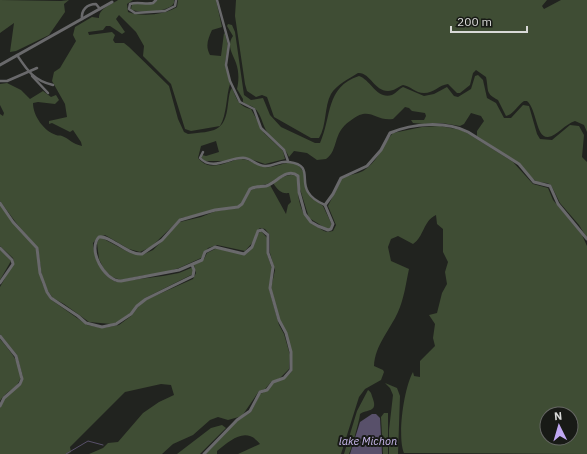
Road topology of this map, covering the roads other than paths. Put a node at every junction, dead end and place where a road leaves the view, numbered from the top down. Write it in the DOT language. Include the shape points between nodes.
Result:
graph roads {
  1 [pos="116,0"];
  2 [pos="156,0"];
  3 [pos="176,0"];
  4 [pos="217,0"];
  5 [pos="112,2"];
  6 [pos="100,9"];
  7 [pos="82,19"];
  8 [pos="17,55"];
  9 [pos="0,65"];
  10 [pos="37,68"];
  11 [pos="28,72"];
  12 [pos="32,75"];
  13 [pos="0,81"];
  14 [pos="53,85"];
  15 [pos="48,93"];
  16 [pos="202,152"];
  17 [pos="288,161"];
  18 [pos="0,203"];
  19 [pos="325,205"];
  20 [pos="587,239"];
  21 [pos="0,248"];
  22 [pos="192,265"];
  23 [pos="0,283"];
  24 [pos="0,336"];
  25 [pos="0,406"];
  26 [pos="204,454"];
  1 -- 5 [label="street"];
  2 -- 3 [label="street" via="149,4 134,2 130,4 129,9 135,13 165,11 175,6"];
  4 -- 17 [label="street" via="228,40 226,65 234,91 243,105 254,109 262,128 284,150"];
  5 -- 6 [label="street"];
  6 -- 7 [label="street"];
  6 -- 7 [label="street" via="96,4 88,5 83,10"];
  7 -- 8 [label="street"];
  8 -- 9 [label="street"];
  8 -- 11 [label="street"];
  10 -- 11 [label="street"];
  11 -- 12 [label="street"];
  11 -- 13 [label="street" via="8,81"];
  12 -- 14 [label="street"];
  12 -- 15 [label="street"];
  16 -- 17 [label="street" via="200,158 209,163 244,158 265,166"];
  17 -- 19 [label="street" via="303,169 308,192"];
  18 -- 22 [label="street" via="13,222 37,248 40,273 51,298 86,323 102,327 116,324 146,299 193,276"];
  19 -- 20 [label="street" via="341,178 367,166 381,150 390,133 420,126 447,125 468,132 519,164 534,182 550,186 558,204"];
  19 -- 22 [label="street" via="333,224 328,230 307,219 299,192 298,176 288,174 266,186 250,189 238,207 180,220 162,240 142,254 130,252 103,237 99,237 96,242 96,254 104,272 117,281 164,274"];
  21 -- 23 [label="street" via="13,264"];
  22 -- 26 [label="street" via="203,258 206,251 215,247 246,253 255,242 258,231 266,232 268,253 273,268 270,288 292,355 291,370 288,374 273,382 267,390 260,392 250,411 237,420"];
  24 -- 25 [label="street" via="16,356 22,379"];
}
